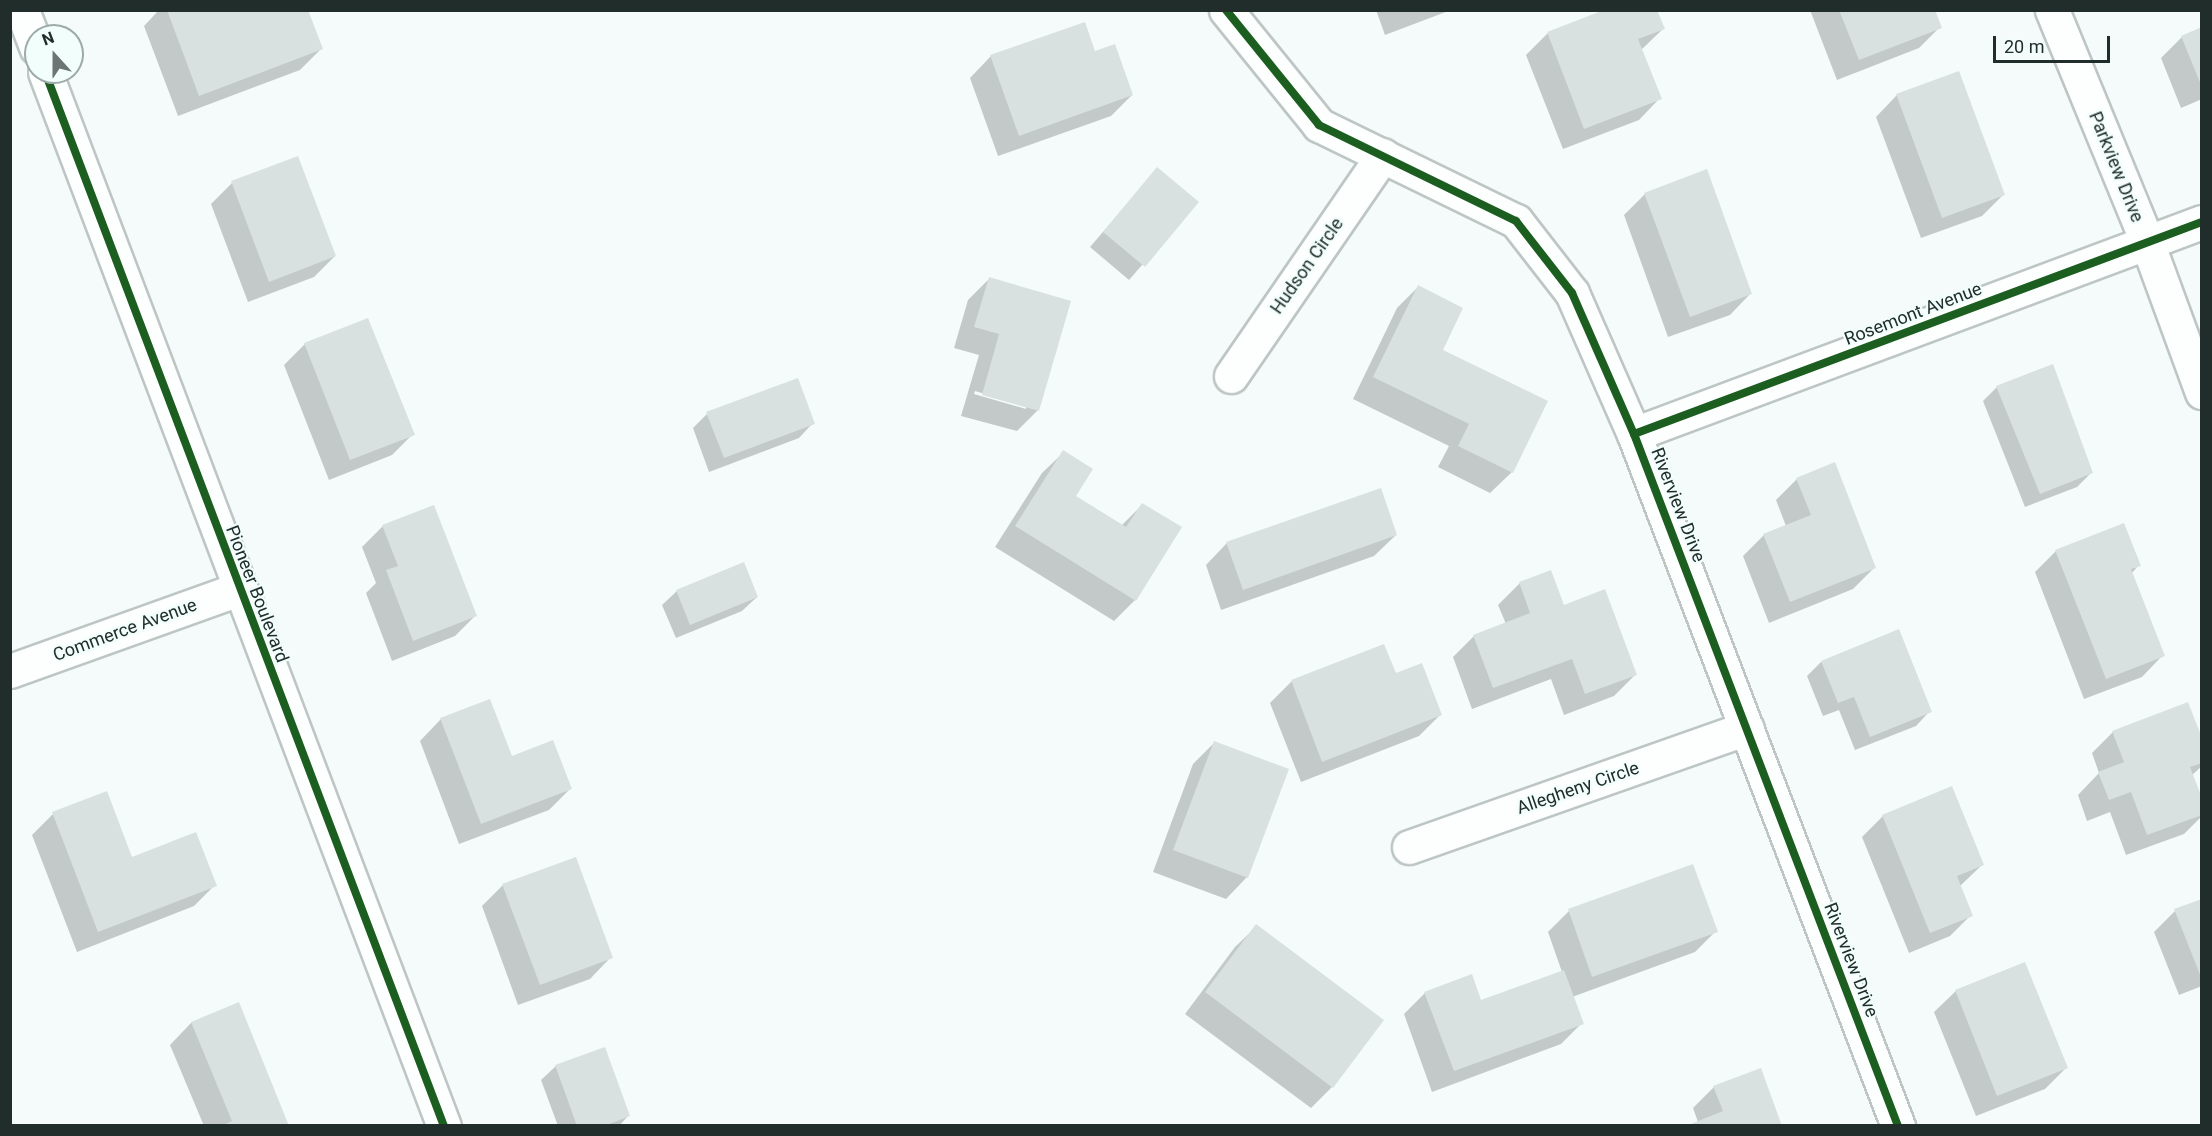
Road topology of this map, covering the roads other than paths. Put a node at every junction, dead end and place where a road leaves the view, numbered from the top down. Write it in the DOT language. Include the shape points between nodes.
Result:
graph roads {
  1 [pos="1226,10"];
  2 [pos="2052,10"];
  3 [pos="50,84"];
  4 [pos="1383,156"];
  5 [pos="2202,222"];
  6 [pos="2147,242"];
  7 [pos="1231,376"];
  8 [pos="2202,392"];
  9 [pos="1634,434"];
  10 [pos="239,589"];
  11 [pos="10,671"];
  12 [pos="1747,728"];
  13 [pos="1409,847"];
  14 [pos="444,1125"];
  15 [pos="1898,1125"];
  1 -- 4 [label="street, Riverview Drive" via="1319,125"];
  2 -- 6 [label="street, Parkview Drive"];
  3 -- 10 [label="street, Pioneer Boulevard"];
  4 -- 7 [label="street, Hudson Circle"];
  4 -- 9 [label="street, Riverview Drive" via="1516,221 1572,293"];
  5 -- 6 [label="street, Rosemont Avenue"];
  6 -- 8 [label="street, Parkview Drive"];
  6 -- 9 [label="street, Rosemont Avenue"];
  9 -- 12 [label="street, Riverview Drive"];
  10 -- 11 [label="street, Commerce Avenue"];
  10 -- 14 [label="street, Pioneer Boulevard"];
  12 -- 13 [label="street, Allegheny Circle"];
  12 -- 15 [label="street, Riverview Drive"];
}
